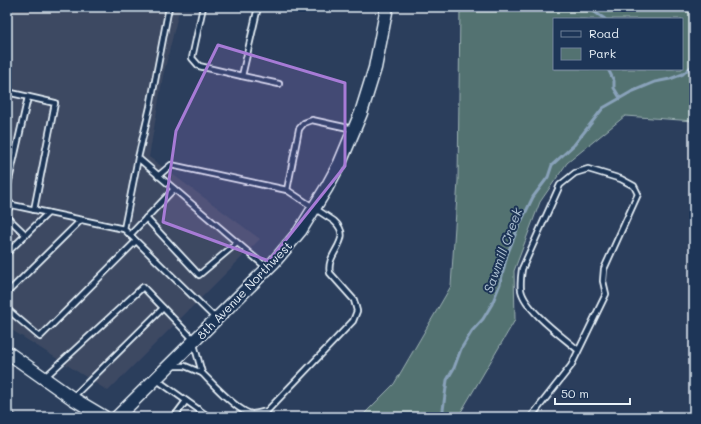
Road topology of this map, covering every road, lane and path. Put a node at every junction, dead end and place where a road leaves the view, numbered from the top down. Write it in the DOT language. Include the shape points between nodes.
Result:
graph roads {
  1 [pos="169,7"];
  2 [pos="203,7"];
  3 [pos="258,7"];
  4 [pos="387,7"];
  5 [pos="242,76"];
  6 [pos="279,84"];
  7 [pos="7,92"];
  8 [pos="28,97"];
  9 [pos="354,129"];
  10 [pos="138,158"];
  11 [pos="158,176"];
  12 [pos="7,189"];
  13 [pos="174,189"];
  14 [pos="287,190"];
  15 [pos="7,200"];
  16 [pos="12,205"];
  17 [pos="314,208"];
  18 [pos="7,210"];
  19 [pos="34,210"];
  20 [pos="48,213"];
  21 [pos="7,217"];
  22 [pos="146,218"];
  23 [pos="80,220"];
  24 [pos="124,229"];
  25 [pos="26,235"];
  26 [pos="130,235"];
  27 [pos="136,241"];
  28 [pos="237,243"];
  29 [pos="7,253"];
  30 [pos="267,268"];
  31 [pos="7,293"];
  32 [pos="163,308"];
  33 [pos="7,309"];
  34 [pos="216,319"];
  35 [pos="194,341"];
  36 [pos="578,350"];
  37 [pos="7,352"];
  38 [pos="169,366"];
  39 [pos="202,373"];
  40 [pos="44,378"];
  41 [pos="156,379"];
  42 [pos="72,398"];
  43 [pos="186,401"];
  44 [pos="104,417"];
  45 [pos="117,417"];
  46 [pos="174,417"];
  47 [pos="209,417"];
  48 [pos="531,417"];
  1 -- 10 [label="lane"];
  2 -- 5 [label="lane" via="192,58 199,66"];
  3 -- 5 [label="lane"];
  4 -- 9 [label="street, 8th Avenue Northwest" via="375,68"];
  5 -- 6 [label="lane"];
  7 -- 8 [label="lane"];
  8 -- 12 [label="lane"];
  8 -- 19 [label="lane" via="55,103"];
  9 -- 14 [label="lane" via="312,120 304,123 299,129"];
  9 -- 17 [label="street, 8th Avenue Northwest" via="334,175"];
  10 -- 11 [label="lane"];
  10 -- 24 [label="lane"];
  11 -- 13 [label="lane"];
  11 -- 14 [label="lane" via="171,165"];
  13 -- 22 [label="lane"];
  13 -- 28 [label="lane"];
  14 -- 17 [label="lane"];
  15 -- 16 [label="lane"];
  16 -- 18 [label="lane"];
  16 -- 19 [label="lane"];
  17 -- 30 [label="street, 8th Avenue Northwest" via="300,231"];
  17 -- 39 [label="lane" via="339,225 342,233 329,268 330,273 354,300 356,311 353,321 267,411 251,414 242,411"];
  19 -- 20 [label="lane"];
  20 -- 23 [label="lane"];
  20 -- 25 [label="lane"];
  21 -- 25 [label="lane"];
  22 -- 26 [label="lane"];
  22 -- 28 [label="lane" via="199,275"];
  23 -- 24 [label="lane"];
  23 -- 31 [label="lane"];
  24 -- 26 [label="lane"];
  25 -- 29 [label="lane"];
  26 -- 27 [label="lane"];
  27 -- 33 [label="lane" via="40,336"];
  27 -- 34 [label="lane"];
  28 -- 30 [label="lane"];
  30 -- 34 [label="street, 8th Avenue Northwest"];
  32 -- 35 [label="lane"];
  32 -- 40 [label="lane" via="143,287"];
  32 -- 42 [label="lane"];
  34 -- 35 [label="street, 8th Avenue Northwest"];
  35 -- 38 [label="street, 8th Avenue Northwest"];
  35 -- 39 [label="lane"];
  36 -- 36 [label="lane" via="606,294 604,269 638,194 634,186 621,179 588,169 575,173 560,185 522,269 521,280 521,291 527,304"];
  36 -- 48 [label="lane" via="571,366"];
  37 -- 40 [label="street"];
  38 -- 39 [label="lane" via="185,366"];
  38 -- 41 [label="street, 8th Avenue Northwest"];
  40 -- 42 [label="street"];
  41 -- 43 [label="lane"];
  41 -- 45 [label="street, 8th Avenue Northwest"];
  42 -- 44 [label="street"];
  43 -- 46 [label="lane"];
  43 -- 47 [label="lane"];
}
